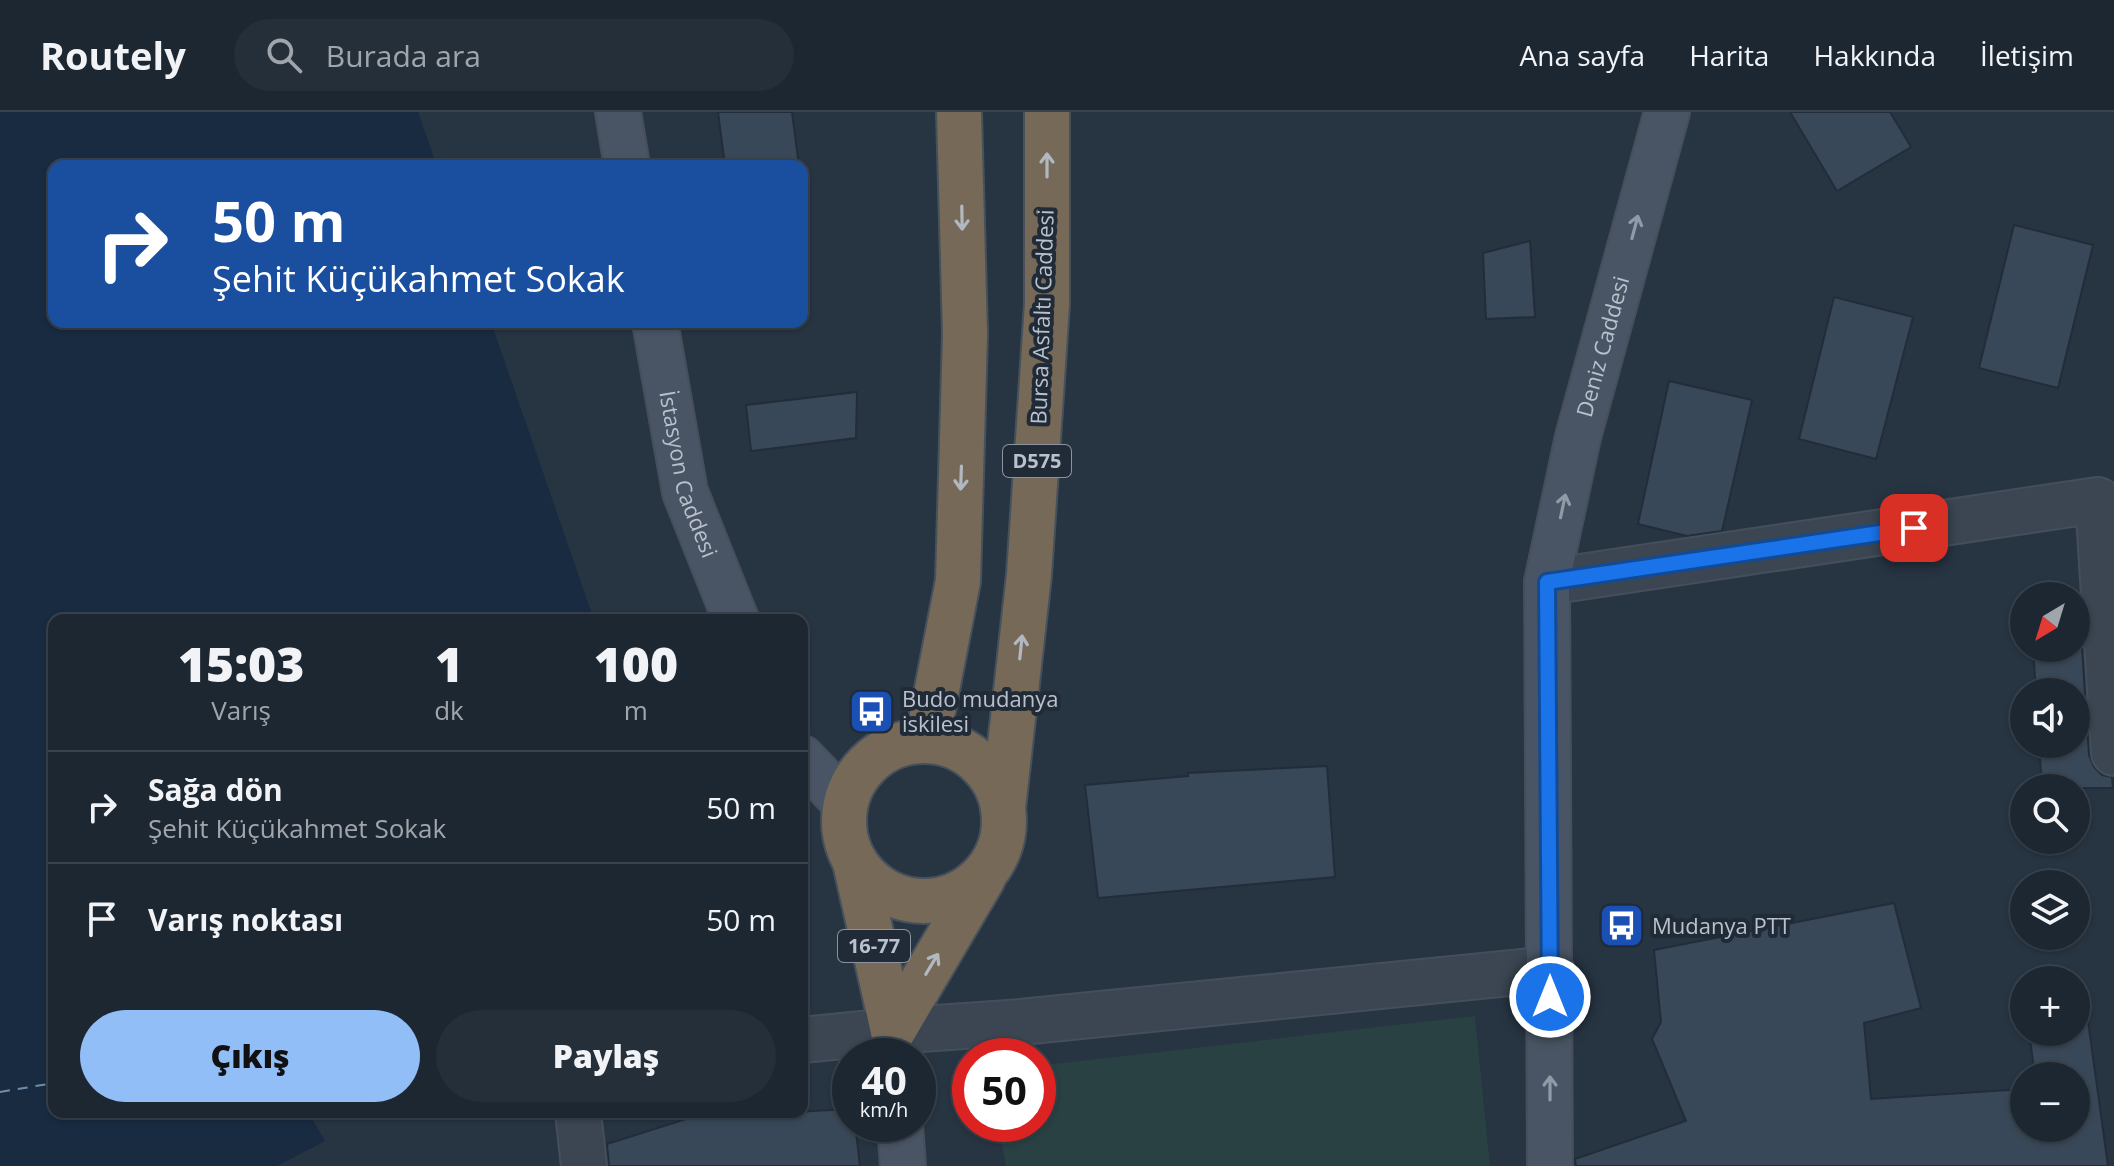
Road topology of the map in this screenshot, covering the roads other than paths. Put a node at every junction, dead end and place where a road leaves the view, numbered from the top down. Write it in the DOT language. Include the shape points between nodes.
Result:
graph roads {
  1 [pos="618,112"];
  2 [pos="959,112"];
  3 [pos="1047,112"];
  4 [pos="1667,112"];
  5 [pos="626,160"];
  6 [pos="656,328"];
  7 [pos="1547,582"];
  8 [pos="734,614"];
  9 [pos="927,741"];
  10 [pos="2114,753"];
  11 [pos="808,764"];
  12 [pos="845,803"];
  13 [pos="1003,808"];
  14 [pos="855,862"];
  15 [pos="990,866"];
  16 [pos="1551,969"];
  17 [pos="893,1038"];
  18 [pos="897,1038"];
  19 [pos="924,1038"];
  20 [pos="808,1040"];
  21 [pos="832,1041"];
  22 [pos="579,1118"];
  23 [pos="901,1142"];
  24 [pos="584,1166"];
  25 [pos="903,1166"];
  26 [pos="1550,1166"];
  1 -- 5 [label="main road"];
  2 -- 9 [label="highway, one-way" via="965,334 958,581"];
  13 -- 3 [label="highway, Bursa Asfaltı Caddesi / D575, one-way" via="1029,575 1047,304"];
  7 -- 4 [label="main road, Deniz Caddesi, one-way" via="1578,437"];
  6 -- 8 [label="main road, İstasyon Caddesi" via="685,492"];
  7 -- 10 [label="street" via="2098,500"];
  7 -- 16 [label="main road, Deniz Caddesi"];
  9 -- 12 [label="highway" via="899,744 875,757 856,778"];
  9 -- 13 [label="highway" via="954,746 977,761 994,783"];
  11 -- 12 [label="main road"];
  12 -- 14 [label="highway, D575" via="846,844"];
  13 -- 15 [label="highway, D575" via="1004,828"];
  14 -- 15 [label="highway, D575" via="872,883 896,897 922,901 948,898 972,886"];
  14 -- 17 [label="highway, 16-77"];
  18 -- 15 [label="highway, one-way"];
  16 -- 19 [label="street" via="1021,1022"];
  26 -- 16 [label="main road, Deniz Caddesi, one-way"];
  20 -- 21 [label="street"];
  22 -- 24 [label="street"];
  23 -- 25 [label="main road"];
}
